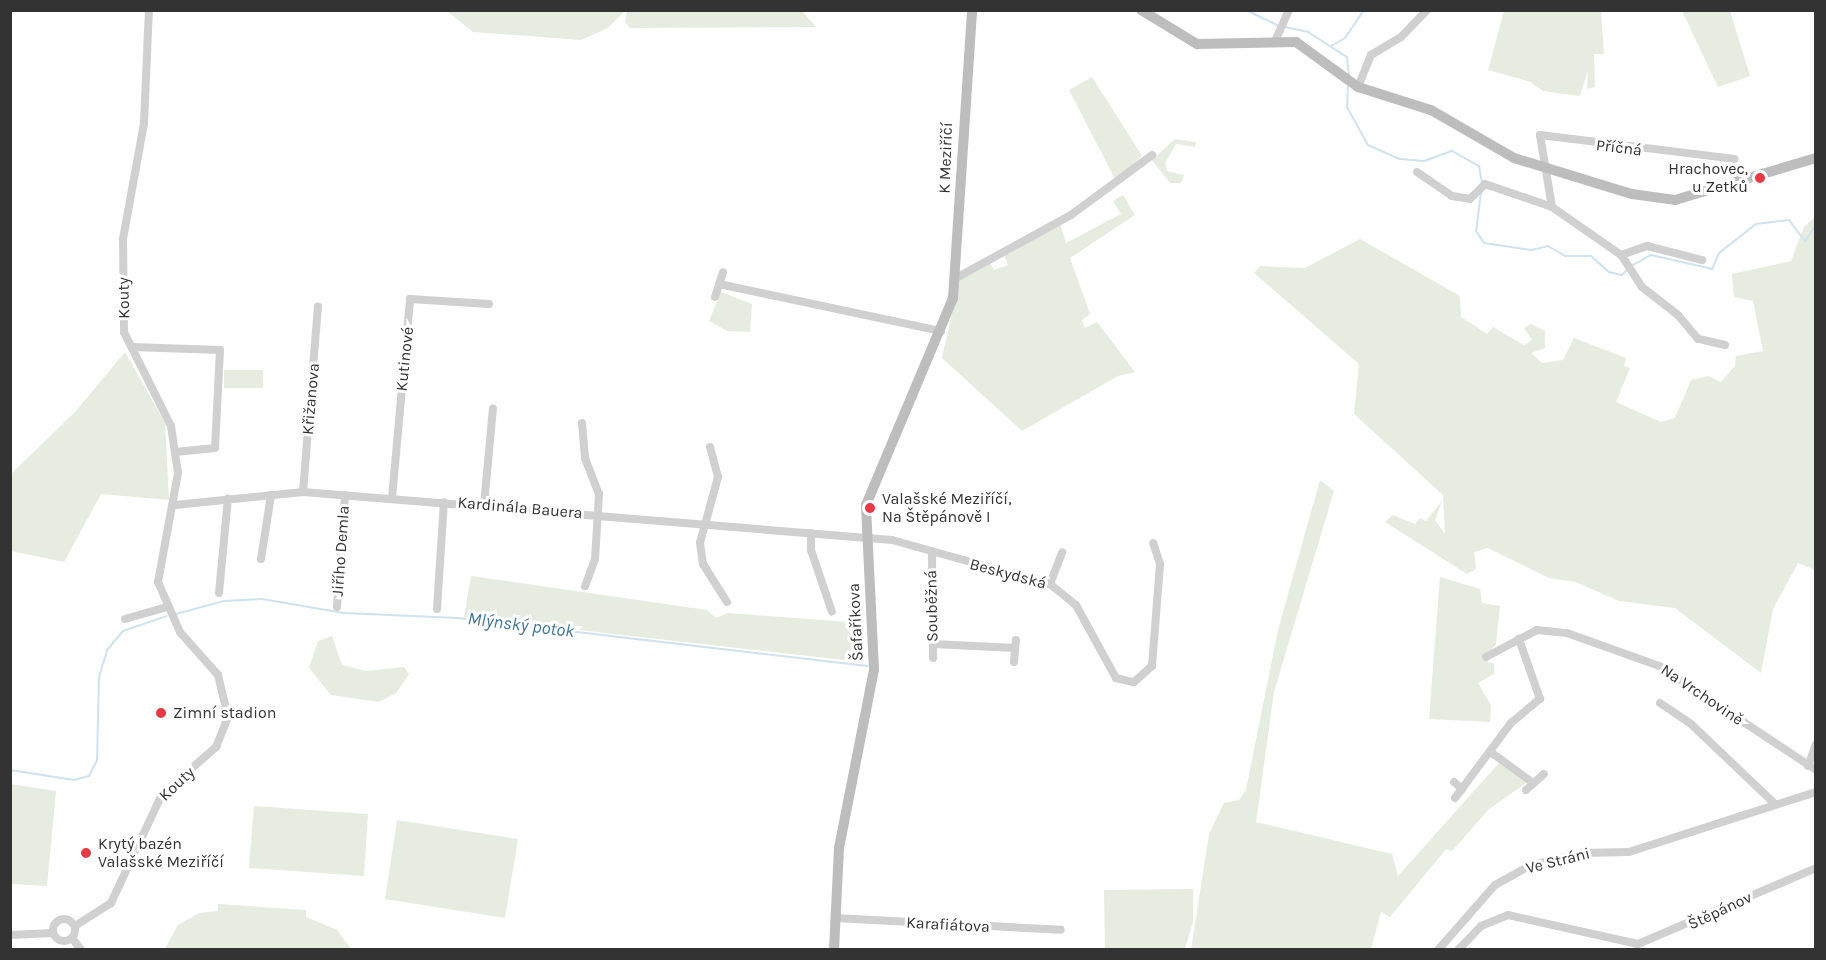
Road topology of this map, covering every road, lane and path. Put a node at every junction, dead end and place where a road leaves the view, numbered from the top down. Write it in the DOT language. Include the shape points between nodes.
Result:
graph roads {
  1 [pos="149,10"];
  2 [pos="972,10"];
  3 [pos="1140,10"];
  4 [pos="1289,10"];
  5 [pos="1427,10"];
  6 [pos="1277,35"];
  7 [pos="1352,82"];
  8 [pos="1152,155"];
  9 [pos="1815,158"];
  10 [pos="1735,159"];
  11 [pos="1549,170"];
  12 [pos="1417,172"];
  13 [pos="1552,207"];
  14 [pos="1621,255"];
  15 [pos="1702,260"];
  16 [pos="723,272"];
  17 [pos="956,279"];
  18 [pos="719,284"];
  19 [pos="715,297"];
  20 [pos="489,304"];
  21 [pos="951,306"];
  22 [pos="318,307"];
  23 [pos="941,331"];
  24 [pos="1725,345"];
  25 [pos="132,347"];
  26 [pos="493,408"];
  27 [pos="582,423"];
  28 [pos="710,447"];
  29 [pos="175,452"];
  30 [pos="303,492"];
  31 [pos="271,495"];
  32 [pos="345,495"];
  33 [pos="228,498"];
  34 [pos="392,498"];
  35 [pos="444,502"];
  36 [pos="484,505"];
  37 [pos="174,506"];
  38 [pos="598,515"];
  39 [pos="704,524"];
  40 [pos="811,533"];
  41 [pos="866,538"];
  42 [pos="1153,543"];
  43 [pos="1062,552"];
  44 [pos="932,554"];
  45 [pos="261,559"];
  46 [pos="1050,584"];
  47 [pos="585,586"];
  48 [pos="219,593"];
  49 [pos="727,602"];
  50 [pos="167,607"];
  51 [pos="337,607"];
  52 [pos="437,609"];
  53 [pos="832,612"];
  54 [pos="125,620"];
  55 [pos="1519,639"];
  56 [pos="933,644"];
  57 [pos="1486,657"];
  58 [pos="933,658"];
  59 [pos="1014,662"];
  60 [pos="1660,703"];
  61 [pos="1815,744"];
  62 [pos="1492,753"];
  63 [pos="1812,768"];
  64 [pos="1544,774"];
  65 [pos="1454,782"];
  66 [pos="1533,783"];
  67 [pos="1462,789"];
  68 [pos="1526,790"];
  69 [pos="1815,792"];
  70 [pos="1455,798"];
  71 [pos="1776,805"];
  72 [pos="1815,868"];
  73 [pos="836,918"];
  74 [pos="75,926"];
  75 [pos="1061,930"];
  76 [pos="53,933"];
  77 [pos="10,935"];
  78 [pos="72,938"];
  79 [pos="1640,947"];
  80 [pos="81,950"];
  81 [pos="834,950"];
  82 [pos="1438,950"];
  83 [pos="1458,950"];
  1 -- 25 [label="street, Kouty" via="144,123 123,239 124,332"];
  2 -- 17 [label="street, K Meziříčí"];
  3 -- 6 [label="street" via="1197,44"];
  4 -- 6 [label="street"];
  5 -- 7 [label="street" via="1401,38 1371,55"];
  6 -- 7 [label="street" via="1296,42"];
  7 -- 11 [label="street" via="1431,110 1514,158"];
  8 -- 17 [label="street" via="1071,215"];
  9 -- 11 [label="street" via="1675,200 1632,194"];
  10 -- 11 [label="street, Příčná" via="1540,135"];
  11 -- 13 [label="street"];
  12 -- 13 [label="street" via="1452,196 1470,199 1482,184"];
  13 -- 14 [label="street"];
  14 -- 15 [label="street" via="1647,246"];
  14 -- 24 [label="street" via="1631,273 1698,339"];
  16 -- 18 [label="street"];
  17 -- 21 [label="street, K Meziříčí"];
  18 -- 19 [label="street"];
  18 -- 23 [label="street"];
  20 -- 34 [label="street, Kutinové" via="410,299"];
  21 -- 23 [label="street, Šafaříkova"];
  22 -- 30 [label="street, Křižanova"];
  23 -- 41 [label="street, Šafaříkova" via="871,486"];
  25 -- 29 [label="street, Kouty" via="171,426"];
  25 -- 29 [label="street" via="220,350 215,448"];
  26 -- 36 [label="street"];
  27 -- 38 [label="street" via="585,458 599,494"];
  28 -- 39 [label="street" via="718,477"];
  29 -- 37 [label="street, Kouty"];
  30 -- 31 [label="street, Kardinála Bauera"];
  30 -- 32 [label="street, Kardinála Bauera"];
  31 -- 33 [label="street, Kardinála Bauera"];
  31 -- 45 [label="street"];
  32 -- 34 [label="street, Kardinála Bauera"];
  32 -- 51 [label="street, Jiřího Demla"];
  33 -- 37 [label="street, Kardinála Bauera"];
  33 -- 48 [label="street"];
  34 -- 35 [label="street, Kardinála Bauera"];
  35 -- 36 [label="street, Kardinála Bauera"];
  35 -- 52 [label="street"];
  36 -- 38 [label="street, Kardinála Bauera"];
  37 -- 50 [label="street, Kouty" via="158,571"];
  38 -- 39 [label="street, Kardinála Bauera"];
  38 -- 47 [label="street" via="595,559"];
  39 -- 40 [label="street, Kardinála Bauera"];
  39 -- 49 [label="street" via="703,564"];
  40 -- 41 [label="street, Kardinála Bauera"];
  40 -- 53 [label="street" via="811,550"];
  41 -- 44 [label="street, Beskydská"];
  41 -- 73 [label="street, Šafaříkova" via="873,679 840,840"];
  42 -- 46 [label="street, Beskydská" via="1160,564 1152,666 1142,679 1116,678 1076,605"];
  43 -- 46 [label="street"];
  44 -- 46 [label="street, Beskydská"];
  44 -- 56 [label="street, Souběžná"];
  50 -- 54 [label="street"];
  50 -- 74 [label="street, Kouty" via="225,687 224,732 205,758 162,794 111,903"];
  55 -- 57 [label="street, Na Vrchovině"];
  55 -- 62 [label="street" via="1540,696 1511,723"];
  55 -- 63 [label="street, Na Vrchovině" via="1551,629 1659,666"];
  56 -- 58 [label="street, Souběžná"];
  56 -- 59 [label="street" via="1015,644"];
  60 -- 71 [label="street" via="1691,724"];
  61 -- 63 [label="street, Na Vrchovině"];
  62 -- 66 [label="street"];
  62 -- 67 [label="street"];
  64 -- 66 [label="street"];
  65 -- 67 [label="street"];
  66 -- 68 [label="street"];
  67 -- 70 [label="street"];
  69 -- 71 [label="street, Ve Stráni"];
  71 -- 82 [label="street, Ve Stráni" via="1629,852 1582,853 1529,866 1495,885"];
  72 -- 79 [label="street, Štěpánov"];
  73 -- 75 [label="street, Karafiátova"];
  73 -- 81 [label="street, Šafaříkova"];
  74 -- 76 [label="street, Kouty" via="60,919"];
  74 -- 78 [label="street"];
  76 -- 77 [label="street, Kouty"];
  76 -- 78 [label="street, Kouty" via="59,940"];
  78 -- 80 [label="street"];
  79 -- 83 [label="street, Štěpánov" via="1508,915 1481,926"];
}
